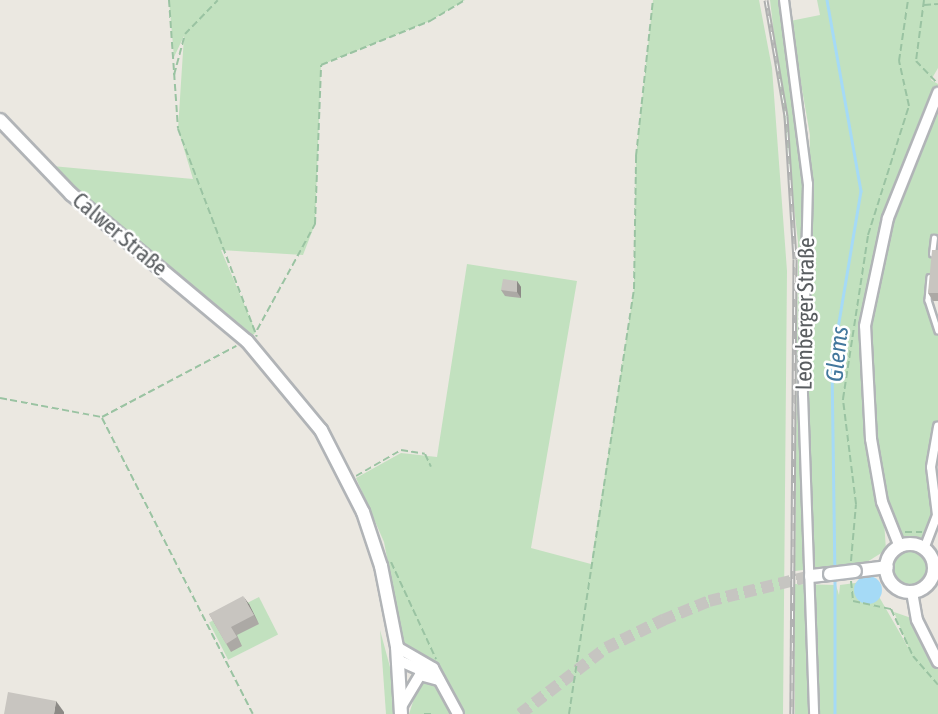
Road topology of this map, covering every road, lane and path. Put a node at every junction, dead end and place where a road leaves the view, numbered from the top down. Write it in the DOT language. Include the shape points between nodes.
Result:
graph roads {
  1 [pos="169,0"];
  2 [pos="218,0"];
  3 [pos="465,0"];
  4 [pos="653,0"];
  5 [pos="783,0"];
  6 [pos="924,0"];
  7 [pos="938,4"];
  8 [pos="923,5"];
  9 [pos="173,76"];
  10 [pos="938,84"];
  11 [pos="938,93"];
  12 [pos="0,120"];
  13 [pos="934,238"];
  14 [pos="938,330"];
  15 [pos="247,341"];
  16 [pos="0,398"];
  17 [pos="102,417"];
  18 [pos="938,427"];
  19 [pos="430,467"];
  20 [pos="349,480"];
  21 [pos="891,525"];
  22 [pos="927,526"];
  23 [pos="900,547"];
  24 [pos="925,549"];
  25 [pos="388,555"];
  26 [pos="887,567"];
  27 [pos="936,567"];
  28 [pos="811,576"];
  29 [pos="912,592"];
  30 [pos="398,653"];
  31 [pos="938,662"];
  32 [pos="427,673"];
  33 [pos="441,681"];
  34 [pos="401,709"];
  35 [pos="253,714"];
  36 [pos="424,714"];
  37 [pos="432,714"];
  38 [pos="457,714"];
  39 [pos="569,714"];
  40 [pos="814,714"];
  1 -- 9 [label="path"];
  2 -- 9 [label="path" via="185,34"];
  3 -- 9 [label="path" via="430,21 321,65 315,225 256,332 191,174 178,129"];
  4 -- 39 [label="path" via="636,156 634,289"];
  5 -- 40 [label="street, Leonberger Straße" via="808,184 803,395"];
  6 -- 8 [label="path"];
  7 -- 8 [label="path"];
  8 -- 10 [label="path" via="916,61"];
  11 -- 21 [label="street" via="888,218 865,326 871,439"];
  12 -- 15 [label="main road, Calwer Straße" via="71,194"];
  13 -- 14 [label="lane" via="928,300"];
  15 -- 17 [label="path"];
  15 -- 20 [label="main road, Calwer Straße" via="292,390"];
  16 -- 17 [label="path"];
  17 -- 35 [label="path"];
  18 -- 24 [label="street" via="931,467 937,516"];
  19 -- 20 [label="path" via="425,454 401,450"];
  20 -- 30 [label="main road, Calwer Straße" via="381,566"];
  21 -- 22 [label="path" via="911,535"];
  21 -- 23 [label="street"];
  23 -- 24 [label="main road"];
  23 -- 26 [label="main road"];
  24 -- 27 [label="main road"];
  25 -- 33 [label="path"];
  26 -- 28 [label="main road, bridge"];
  26 -- 29 [label="main road" via="891,582"];
  27 -- 29 [label="main road" via="926,587"];
  29 -- 31 [label="street" via="916,620"];
  30 -- 32 [label="street"];
  30 -- 33 [label="street" via="433,668"];
  30 -- 34 [label="main road, Calwer Straße"];
  32 -- 33 [label="street"];
  32 -- 34 [label="street" via="414,680"];
  33 -- 38 [label="street"];
  36 -- 37 [label="path"];
}
